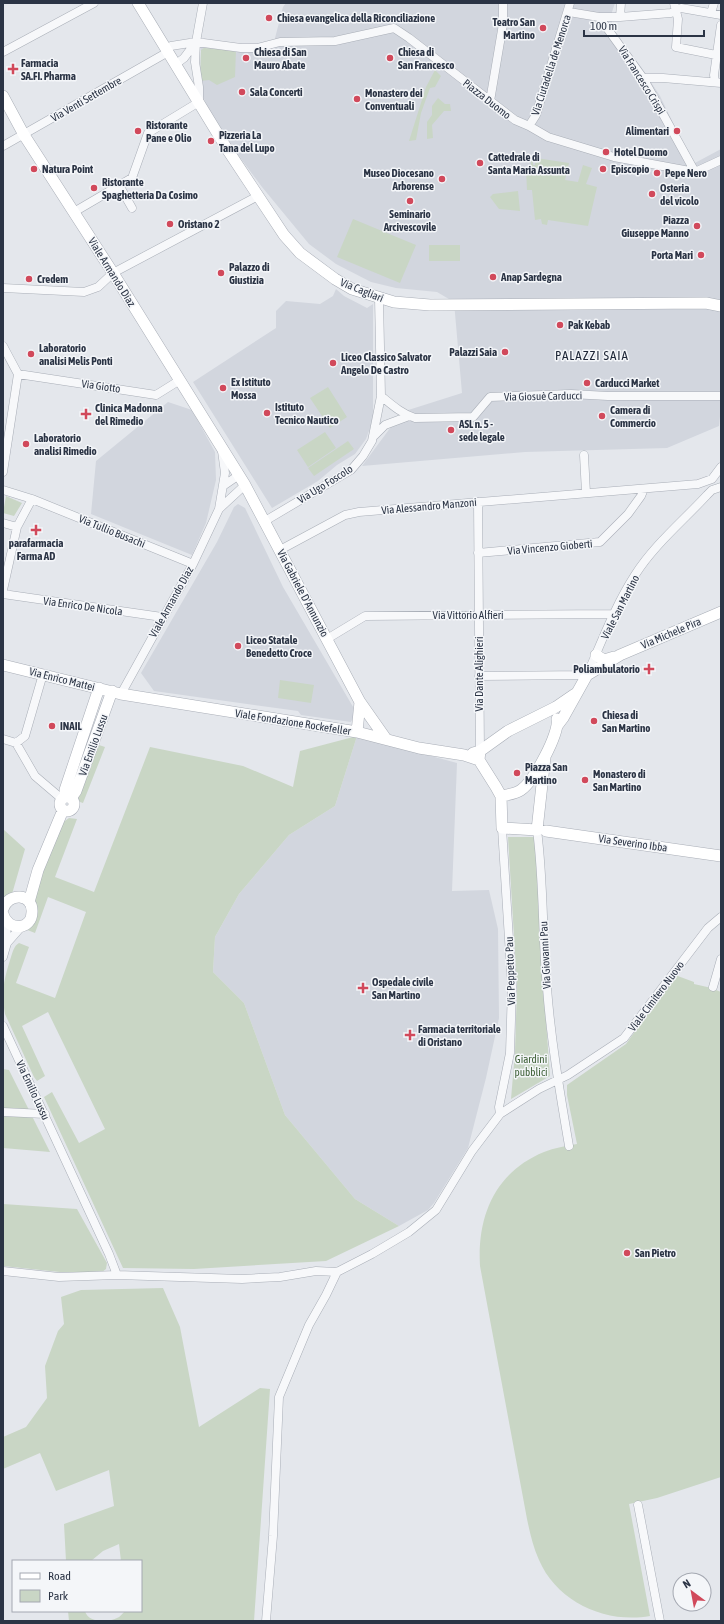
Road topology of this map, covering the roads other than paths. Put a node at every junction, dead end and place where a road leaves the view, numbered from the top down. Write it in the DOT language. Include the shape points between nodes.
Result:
graph roads {
  1 [pos="94,3"];
  2 [pos="138,3"];
  3 [pos="203,3"];
  4 [pos="503,3"];
  5 [pos="570,3"];
  6 [pos="621,3"];
  7 [pos="714,3"];
  8 [pos="675,6"];
  9 [pos="568,12"];
  10 [pos="711,13"];
  11 [pos="721,15"];
  12 [pos="599,17"];
  13 [pos="620,17"];
  14 [pos="721,25"];
  15 [pos="394,28"];
  16 [pos="196,42"];
  17 [pos="167,50"];
  18 [pos="3,52"];
  19 [pos="716,55"];
  20 [pos="176,64"];
  21 [pos="643,78"];
  22 [pos="718,82"];
  23 [pos="3,96"];
  24 [pos="199,102"];
  25 [pos="490,102"];
  26 [pos="529,126"];
  27 [pos="24,135"];
  28 [pos="3,146"];
  29 [pos="721,160"];
  30 [pos="695,172"];
  31 [pos="119,185"];
  32 [pos="258,196"];
  33 [pos="132,208"];
  34 [pos="74,212"];
  35 [pos="113,273"];
  36 [pos="3,288"];
  37 [pos="721,297"];
  38 [pos="379,298"];
  39 [pos="707,303"];
  40 [pos="721,306"];
  41 [pos="3,346"];
  42 [pos="18,374"];
  43 [pos="180,380"];
  44 [pos="381,396"];
  45 [pos="721,396"];
  46 [pos="408,416"];
  47 [pos="374,436"];
  48 [pos="222,447"];
  49 [pos="584,455"];
  50 [pos="721,467"];
  51 [pos="3,472"];
  52 [pos="239,475"];
  53 [pos="698,484"];
  54 [pos="223,486"];
  55 [pos="246,486"];
  56 [pos="721,487"];
  57 [pos="644,489"];
  58 [pos="3,490"];
  59 [pos="586,493"];
  60 [pos="707,495"];
  61 [pos="32,499"];
  62 [pos="478,502"];
  63 [pos="218,509"];
  64 [pos="265,521"];
  65 [pos="3,523"];
  66 [pos="17,527"];
  67 [pos="280,550"];
  68 [pos="478,554"];
  69 [pos="192,564"];
  70 [pos="3,590"];
  71 [pos="3,594"];
  72 [pos="721,612"];
  73 [pos="614,614"];
  74 [pos="478,615"];
  75 [pos="162,617"];
  76 [pos="327,638"];
  77 [pos="596,655"];
  78 [pos="620,655"];
  79 [pos="3,664"];
  80 [pos="43,674"];
  81 [pos="587,675"];
  82 [pos="479,676"];
  83 [pos="99,688"];
  84 [pos="116,692"];
  85 [pos="577,692"];
  86 [pos="360,702"];
  87 [pos="543,714"];
  88 [pos="557,726"];
  89 [pos="358,732"];
  90 [pos="3,739"];
  91 [pos="386,739"];
  92 [pos="16,743"];
  93 [pos="480,755"];
  94 [pos="545,757"];
  95 [pos="500,796"];
  96 [pos="65,801"];
  97 [pos="502,828"];
  98 [pos="541,830"];
  99 [pos="721,856"];
  100 [pos="38,870"];
  101 [pos="18,897"];
  102 [pos="29,902"];
  103 [pos="4,912"];
  104 [pos="721,917"];
  105 [pos="22,926"];
  106 [pos="7,943"];
  107 [pos="3,957"];
  108 [pos="721,959"];
  109 [pos="713,987"];
  110 [pos="3,1026"];
  111 [pos="6,1038"];
  112 [pos="557,1081"];
  113 [pos="3,1112"];
  114 [pos="45,1114"];
  115 [pos="500,1114"];
  116 [pos="569,1146"];
  117 [pos="3,1271"];
  118 [pos="337,1272"];
  119 [pos="117,1275"];
  120 [pos="638,1505"];
  121 [pos="266,1621"];
  122 [pos="660,1621"];
  1 -- 18 [label="street"];
  2 -- 17 [label="street, Via Cagliari"];
  3 -- 16 [label="street"];
  4 -- 25 [label="street" via="503,24"];
  5 -- 9 [label="street, Via Ciutadella de Menorca"];
  6 -- 13 [label="street"];
  7 -- 10 [label="street"];
  8 -- 10 [label="street"];
  8 -- 13 [label="street" via="671,13"];
  8 -- 19 [label="street" via="678,19 676,47"];
  9 -- 12 [label="street"];
  9 -- 26 [label="street, Via Ciutadella de Menorca" via="536,115"];
  10 -- 11 [label="street"];
  12 -- 13 [label="street"];
  12 -- 21 [label="street, Via Francesco Crispi"];
  14 -- 19 [label="street"];
  15 -- 16 [label="street, Via Venti Settembre" via="335,41 280,42 257,48"];
  15 -- 25 [label="street, Piazza Duomo"];
  16 -- 17 [label="street, Via Venti Settembre" via="171,46"];
  16 -- 20 [label="street"];
  16 -- 24 [label="street"];
  17 -- 20 [label="street, Via Cagliari"];
  17 -- 27 [label="street, Via Venti Settembre"];
  19 -- 22 [label="street" via="714,75"];
  20 -- 24 [label="street, Via Cagliari"];
  21 -- 22 [label="street"];
  21 -- 30 [label="street, Via Francesco Crispi"];
  23 -- 27 [label="street, Viale Armando Diaz"];
  24 -- 31 [label="street" via="148,133 132,178"];
  24 -- 32 [label="street, Via Cagliari"];
  25 -- 26 [label="street, Piazza Duomo" via="515,120"];
  26 -- 30 [label="street, Piazza Duomo" via="548,137 614,157"];
  27 -- 28 [label="street, Via Venti Settembre"];
  27 -- 34 [label="street, Viale Armando Diaz"];
  29 -- 30 [label="street"];
  31 -- 33 [label="street"];
  31 -- 34 [label="street"];
  32 -- 35 [label="street"];
  32 -- 38 [label="street, Via Cagliari" via="284,235 300,252 352,289"];
  34 -- 35 [label="street, Viale Armando Diaz"];
  35 -- 36 [label="street" via="98,287 84,292"];
  35 -- 43 [label="street, Viale Armando Diaz"];
  37 -- 39 [label="street, Via Cagliari"];
  38 -- 39 [label="street, Via Cagliari" via="430,305"];
  38 -- 44 [label="street, Via Ugo Foscolo"];
  39 -- 40 [label="street, Via Cagliari"];
  41 -- 42 [label="street"];
  42 -- 43 [label="street, Via Giotto" via="156,394"];
  42 -- 51 [label="street"];
  43 -- 48 [label="street, Viale Armando Diaz"];
  44 -- 46 [label="street"];
  44 -- 47 [label="street, Via Ugo Foscolo"];
  45 -- 46 [label="street, Via Giosuè Carducci" via="571,394 490,397 473,417"];
  46 -- 47 [label="street, Via Ugo Foscolo" via="385,425"];
  47 -- 64 [label="street, Via Ugo Foscolo" via="363,456 351,470"];
  48 -- 52 [label="street, Viale Armando Diaz"];
  48 -- 54 [label="street, Viale Armando Diaz" via="225,473"];
  49 -- 59 [label="street"];
  50 -- 53 [label="street, Via Alessandro Manzoni" via="712,479"];
  52 -- 54 [label="street"];
  52 -- 55 [label="street, Viale Armando Diaz"];
  53 -- 57 [label="street, Via Alessandro Manzoni"];
  53 -- 60 [label="street"];
  54 -- 63 [label="street, Viale Armando Diaz"];
  55 -- 63 [label="street, Viale Armando Diaz"];
  55 -- 64 [label="street, Via Gabriele D'Annunzio"];
  56 -- 60 [label="street, Viale San Martino"];
  57 -- 59 [label="street, Via Alessandro Manzoni"];
  57 -- 68 [label="street, Via Vincenzo Gioberti" via="628,514 600,542"];
  58 -- 61 [label="street, Via Tullio Busachi"];
  59 -- 62 [label="street, Via Alessandro Manzoni"];
  60 -- 73 [label="street, Viale San Martino" via="660,544 635,575"];
  61 -- 66 [label="street"];
  61 -- 69 [label="street, Via Tullio Busachi"];
  62 -- 67 [label="street, Via Alessandro Manzoni" via="344,515"];
  62 -- 68 [label="street, Via Dante Alighieri"];
  63 -- 69 [label="street, Viale Armando Diaz"];
  64 -- 67 [label="street, Via Gabriele D'Annunzio"];
  65 -- 66 [label="street"];
  66 -- 70 [label="street"];
  67 -- 76 [label="street, Via Gabriele D'Annunzio"];
  68 -- 74 [label="street, Via Dante Alighieri"];
  69 -- 75 [label="street, Viale Armando Diaz"];
  71 -- 75 [label="street, Via Enrico De Nicola"];
  72 -- 78 [label="street, Via Michele Pira"];
  73 -- 74 [label="street, Via Vittorio Alfieri"];
  73 -- 77 [label="street, Viale San Martino"];
  74 -- 76 [label="street, Via Vittorio Alfieri" via="365,616"];
  74 -- 82 [label="street, Via Dante Alighieri"];
  75 -- 84 [label="street, Viale Armando Diaz"];
  76 -- 86 [label="street, Via Gabriele D'Annunzio"];
  77 -- 78 [label="street, Via Michele Pira" via="604,660"];
  77 -- 81 [label="street, Viale San Martino"];
  78 -- 81 [label="street, Via Michele Pira"];
  79 -- 80 [label="street, Via Enrico Mattei"];
  80 -- 83 [label="street, Via Enrico Mattei"];
  80 -- 92 [label="street" via="25,736"];
  81 -- 82 [label="street"];
  81 -- 85 [label="street, Viale San Martino"];
  82 -- 93 [label="street, Via Dante Alighieri"];
  83 -- 84 [label="street, Via Enrico Mattei"];
  83 -- 96 [label="street, Via Emilio Lussu" via="65,790"];
  84 -- 89 [label="street, Viale Fondazione Rockefeller"];
  84 -- 96 [label="street, Via Emilio Lussu" via="76,792"];
  85 -- 87 [label="street"];
  85 -- 88 [label="street"];
  86 -- 89 [label="street"];
  86 -- 91 [label="street, Via Gabriele D'Annunzio"];
  87 -- 88 [label="street" via="554,715"];
  87 -- 93 [label="street" via="508,731"];
  88 -- 94 [label="street"];
  89 -- 91 [label="street, Viale Fondazione Rockefeller"];
  90 -- 92 [label="street"];
  91 -- 93 [label="street, Viale Fondazione Rockefeller" via="419,748"];
  92 -- 96 [label="street" via="35,776"];
  93 -- 95 [label="street"];
  94 -- 95 [label="street" via="522,790"];
  94 -- 98 [label="street"];
  95 -- 97 [label="street"];
  96 -- 100 [label="street, Via Emilio Lussu"];
  97 -- 98 [label="street"];
  97 -- 115 [label="street, Via Peppetto Pau" via="512,987 510,1053 499,1107"];
  98 -- 99 [label="street, Via Severino Ibba"];
  98 -- 112 [label="street, Via Giovanni Pau" via="543,938"];
  100 -- 101 [label="street, Via Emilio Lussu"];
  100 -- 102 [label="street, Via Emilio Lussu"];
  101 -- 102 [label="street"];
  101 -- 103 [label="street" via="10,899"];
  102 -- 105 [label="street" via="32,914 29,922"];
  103 -- 105 [label="street" via="13,926"];
  103 -- 106 [label="street"];
  104 -- 112 [label="street, Viale Cimitero Nuovo" via="708,928 624,1038"];
  105 -- 106 [label="street"];
  106 -- 107 [label="street"];
  108 -- 109 [label="street"];
  110 -- 111 [label="street, Via Emilio Lussu"];
  111 -- 114 [label="street, Via Emilio Lussu"];
  112 -- 115 [label="street, Viale Cimitero Nuovo" via="539,1089"];
  112 -- 116 [label="street"];
  113 -- 114 [label="street"];
  114 -- 119 [label="street, Via Emilio Lussu"];
  115 -- 118 [label="street" via="472,1151 436,1210 409,1232"];
  117 -- 119 [label="street" via="59,1277"];
  118 -- 119 [label="street" via="316,1271 280,1277 242,1279"];
  118 -- 121 [label="street" via="309,1325 279,1397 273,1536"];
  120 -- 122 [label="street"];
}
